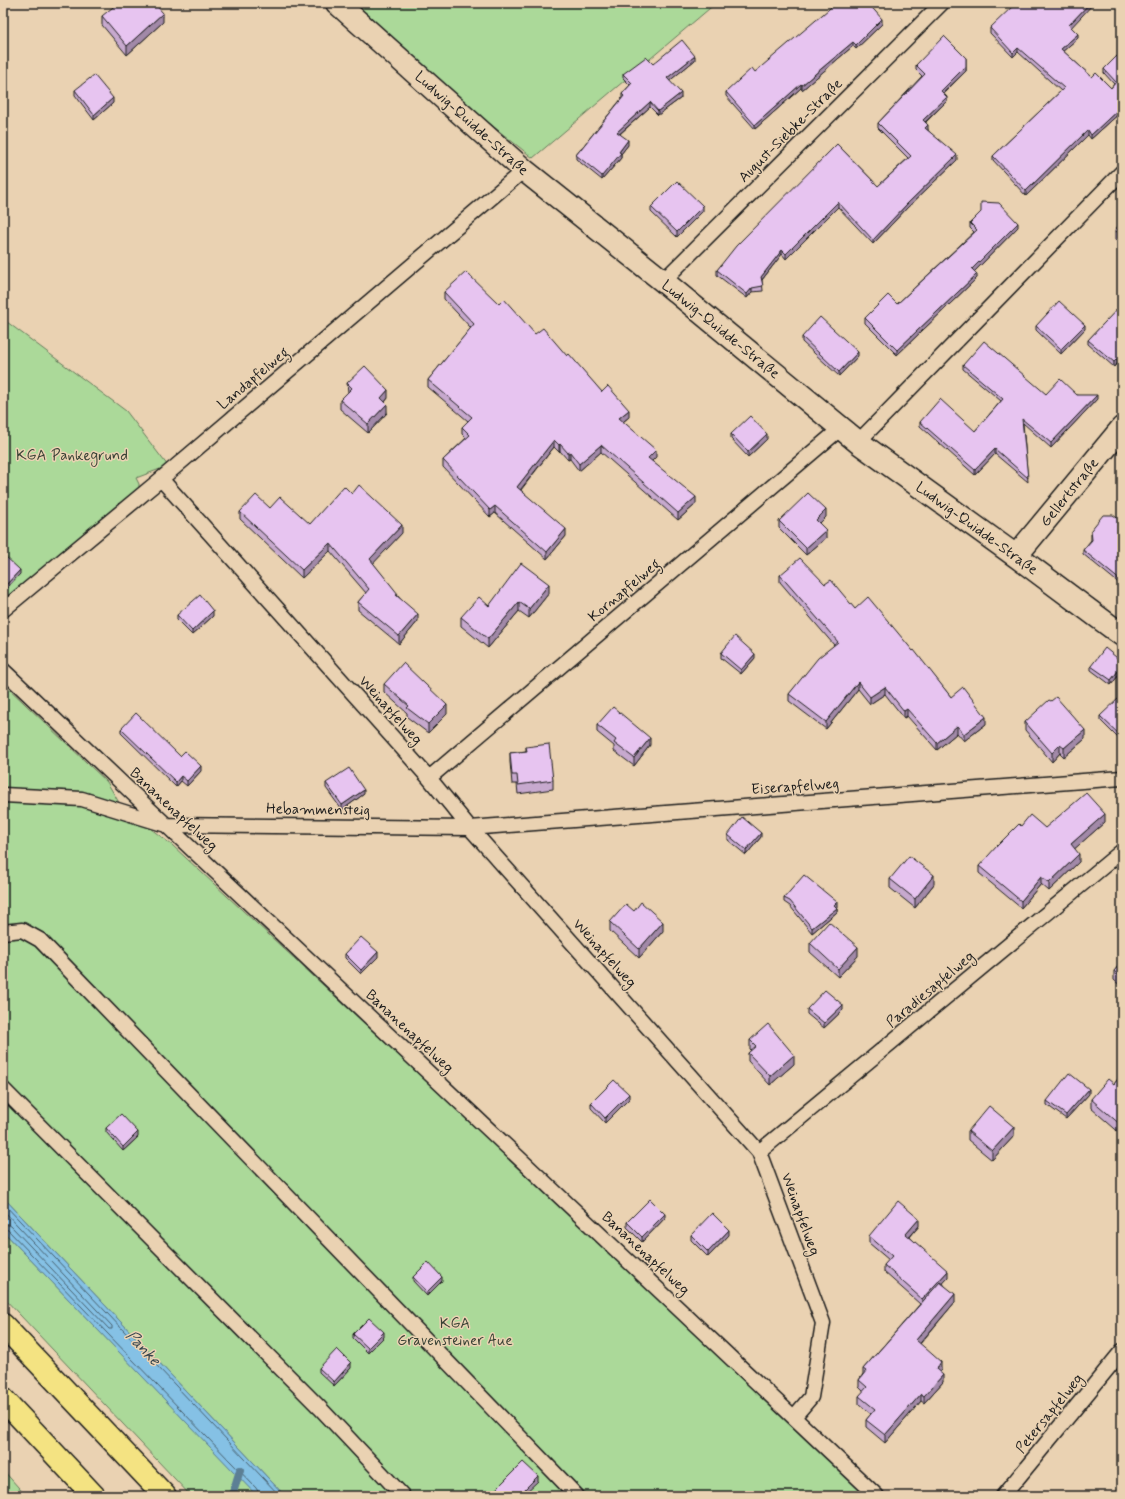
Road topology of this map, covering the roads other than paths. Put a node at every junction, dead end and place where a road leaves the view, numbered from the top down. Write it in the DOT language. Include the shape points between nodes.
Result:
graph roads {
  1 [pos="337,3"];
  2 [pos="942,3"];
  3 [pos="524,170"];
  4 [pos="1122,172"];
  5 [pos="663,281"];
  6 [pos="842,428"];
  7 [pos="1122,428"];
  8 [pos="858,442"];
  9 [pos="161,480"];
  10 [pos="1016,556"];
  11 [pos="3,610"];
  12 [pos="1122,635"];
  13 [pos="3,670"];
  14 [pos="429,778"];
  15 [pos="1122,778"];
  16 [pos="3,795"];
  17 [pos="166,825"];
  18 [pos="470,828"];
  19 [pos="1122,851"];
  20 [pos="3,932"];
  21 [pos="3,1089"];
  22 [pos="759,1152"];
  23 [pos="3,1326"];
  24 [pos="1122,1351"];
  25 [pos="3,1399"];
  26 [pos="794,1417"];
  27 [pos="94,1496"];
  28 [pos="165,1496"];
  29 [pos="403,1496"];
  30 [pos="577,1496"];
  31 [pos="878,1496"];
  32 [pos="1003,1496"];
  1 -- 3 [label="street, Ludwig-Quidde-Straße"];
  2 -- 5 [label="lane, August-Siebke-Straße"];
  3 -- 5 [label="street, Ludwig-Quidde-Straße"];
  3 -- 9 [label="lane, Landapfelweg"];
  4 -- 8 [label="lane"];
  5 -- 6 [label="street, Ludwig-Quidde-Straße"];
  6 -- 8 [label="street, Ludwig-Quidde-Straße"];
  6 -- 14 [label="lane, Kornapfelweg"];
  7 -- 10 [label="street, Gellertstraße"];
  8 -- 10 [label="street, Ludwig-Quidde-Straße"];
  9 -- 11 [label="lane, Landapfelweg"];
  9 -- 14 [label="lane, Weinapfelweg"];
  10 -- 12 [label="street, Ludwig-Quidde-Straße"];
  13 -- 17 [label="lane, Bananenapfelweg"];
  14 -- 18 [label="lane, Weinapfelweg"];
  15 -- 18 [label="lane, Eiserapfelweg"];
  16 -- 17 [label="lane" via="82,799"];
  17 -- 18 [label="lane, Hebammensteig"];
  17 -- 26 [label="lane, Bananenapfelweg"];
  18 -- 22 [label="lane, Weinapfelweg"];
  19 -- 22 [label="lane, Paradiesapfelweg"];
  20 -- 30 [label="lane" via="22,930 40,940"];
  21 -- 29 [label="lane" via="320,1408"];
  22 -- 26 [label="lane, Weinapfelweg" via="823,1323 811,1397"];
  23 -- 28 [label="highway"];
  24 -- 32 [label="lane, Petersapfelweg"];
  25 -- 27 [label="highway"];
  26 -- 31 [label="lane"];
}
